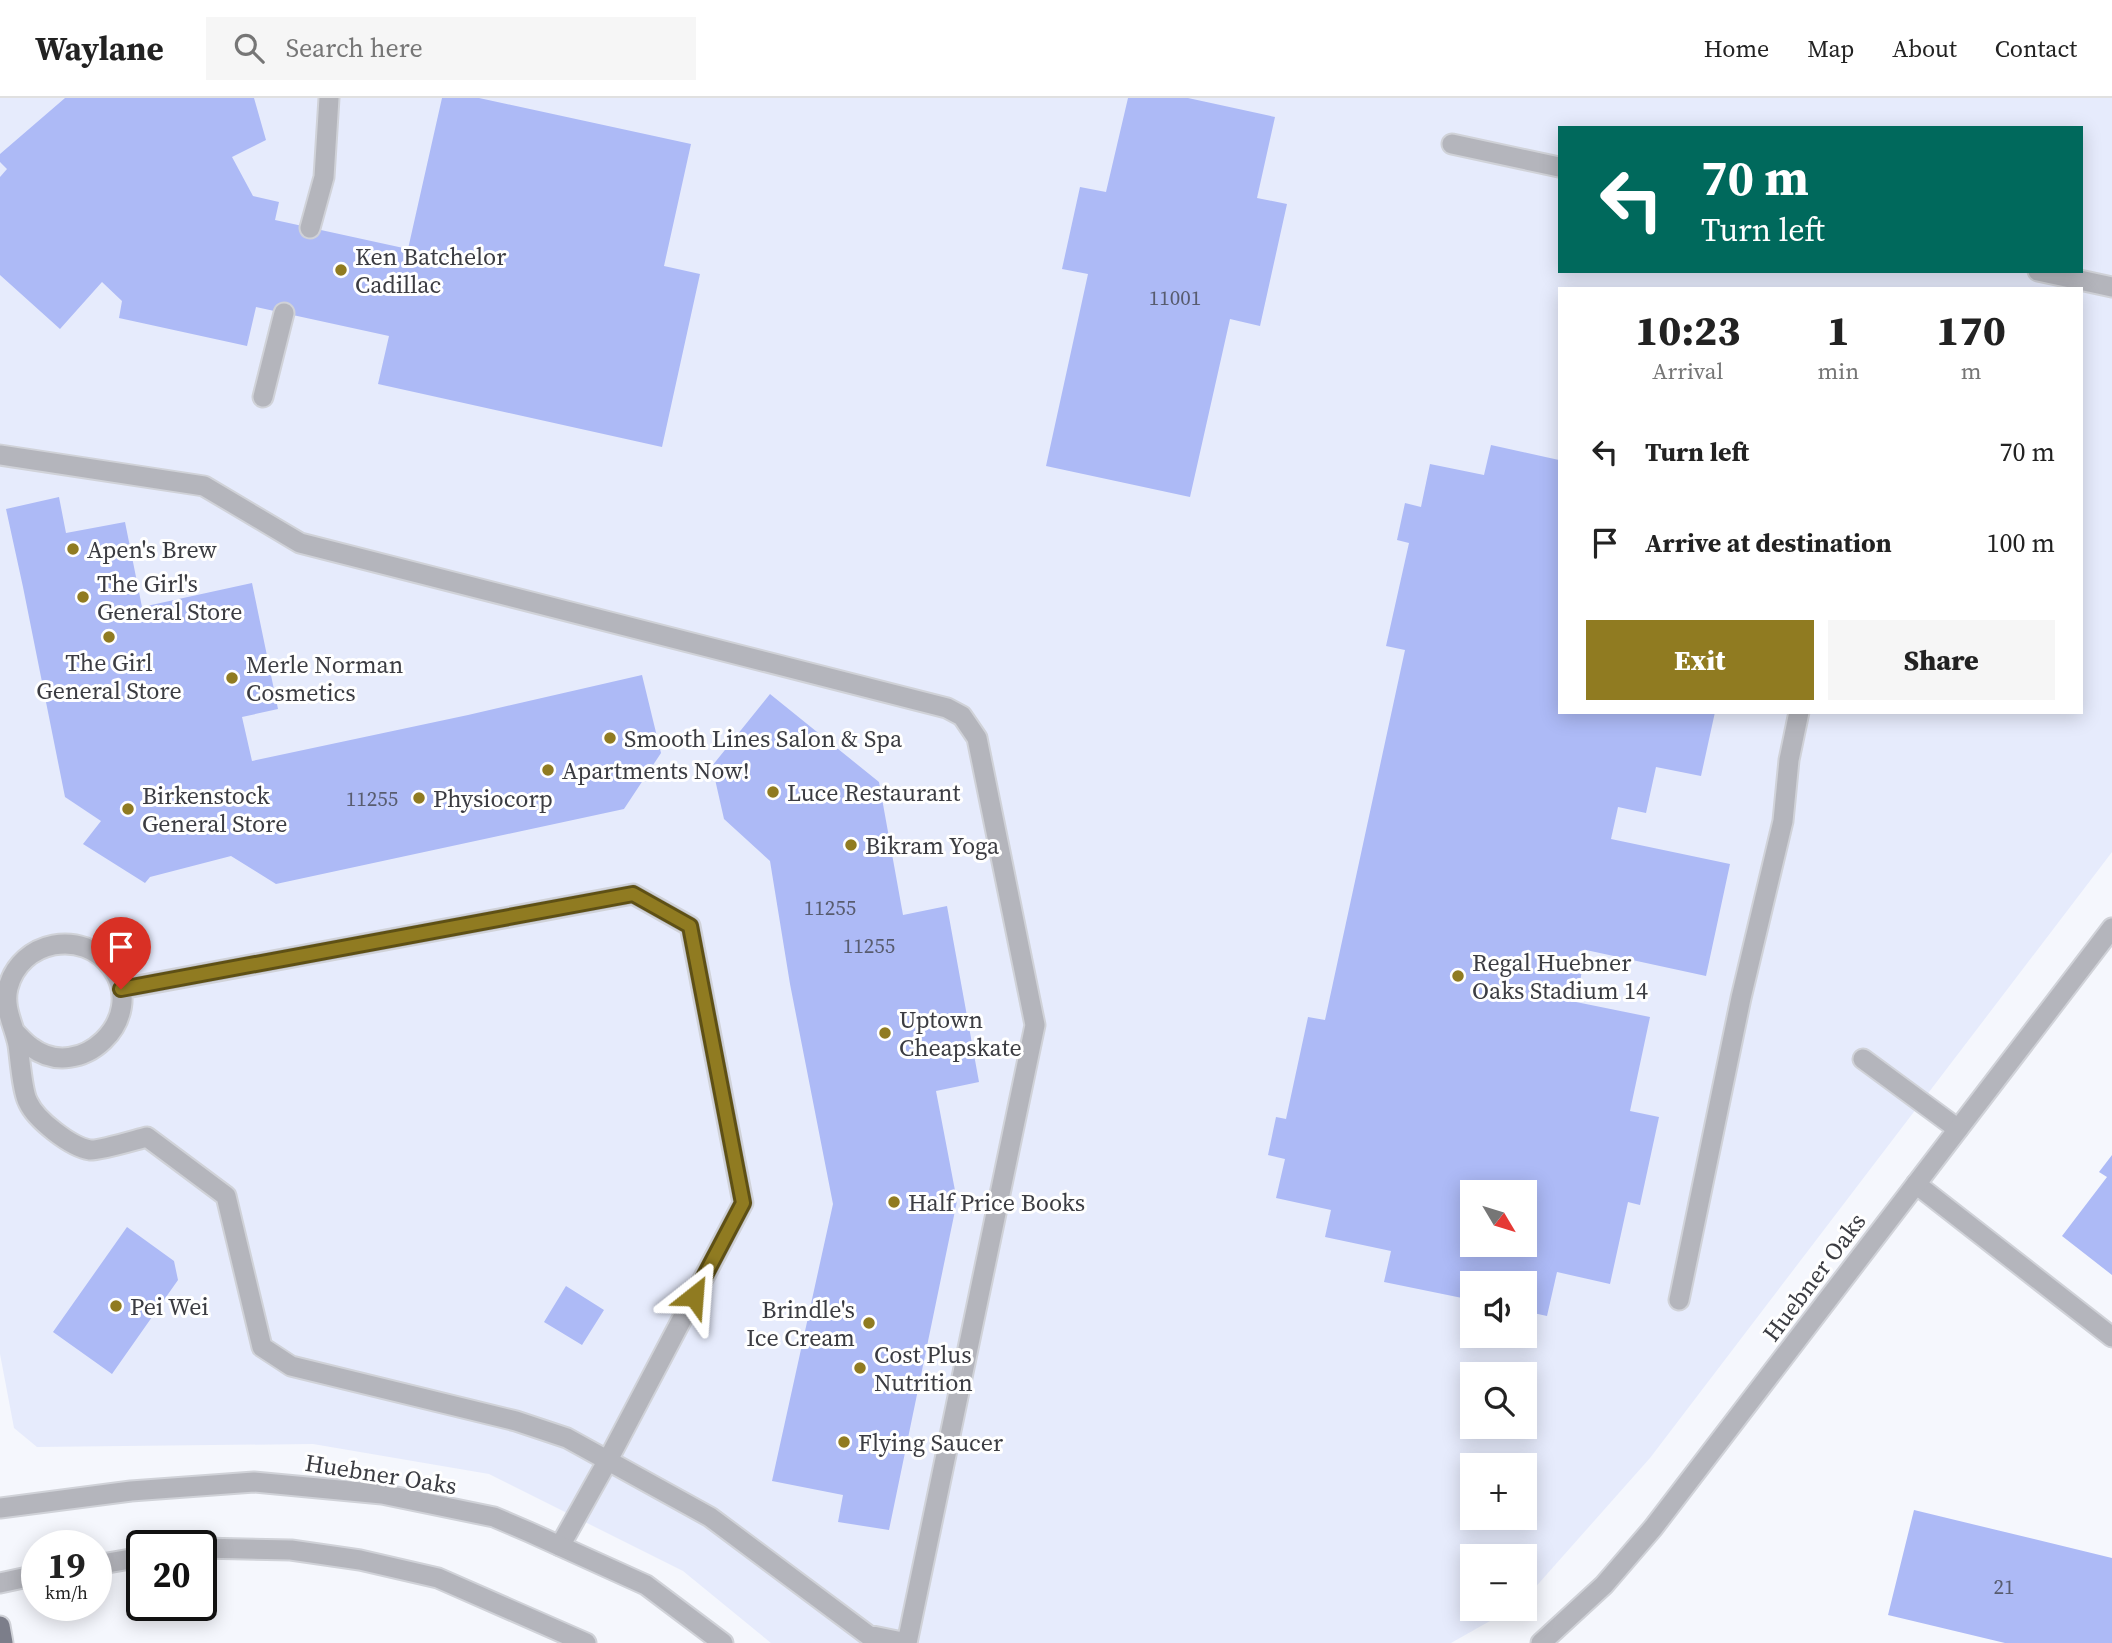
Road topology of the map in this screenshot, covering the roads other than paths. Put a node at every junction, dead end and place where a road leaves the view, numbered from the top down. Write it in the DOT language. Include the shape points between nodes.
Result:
graph roads {
  1 [pos="329,98"];
  2 [pos="1452,144"];
  3 [pos="1558,167"];
  4 [pos="310,228"];
  5 [pos="2047,273"];
  6 [pos="2112,287"];
  7 [pos="285,313"];
  8 [pos="263,397"];
  9 [pos="0,455"];
  10 [pos="1799,714"];
  11 [pos="2112,928"];
  12 [pos="0,967"];
  13 [pos="8,989"];
  14 [pos="121,989"];
  15 [pos="4,1012"];
  16 [pos="15,1032"];
  17 [pos="1863,1059"];
  18 [pos="1958,1129"];
  19 [pos="1916,1184"];
  20 [pos="1679,1300"];
  21 [pos="2112,1337"];
  22 [pos="608,1460"];
  23 [pos="0,1508"];
  24 [pos="560,1546"];
  25 [pos="217,1548"];
  26 [pos="21,1578"];
  27 [pos="0,1583"];
  28 [pos="0,1626"];
  29 [pos="3,1643"];
  30 [pos="586,1643"];
  31 [pos="723,1643"];
  32 [pos="907,1643"];
  33 [pos="1541,1643"];
  1 -- 4 [label="street" via="324,177"];
  2 -- 3 [label="street"];
  5 -- 6 [label="street"];
  7 -- 8 [label="street"];
  9 -- 32 [label="street" via="204,485 300,543 947,708 962,716 977,738 1035,1025"];
  10 -- 20 [label="street" via="1783,821"];
  11 -- 18 [label="street, Huebner Oaks"];
  12 -- 13 [label="street"];
  13 -- 14 [label="street" via="16,968 32,952 53,943 76,943 96,952 112,968"];
  13 -- 15 [label="street"];
  14 -- 16 [label="street" via="121,1012 112,1032 96,1049 75,1057 52,1057 32,1048"];
  14 -- 22 [label="street" via="633,894 690,926 743,1203"];
  15 -- 16 [label="street"];
  16 -- 22 [label="street" via="28,1102 56,1134 91,1150 147,1137 226,1196 262,1347 291,1366 516,1421 567,1438"];
  17 -- 18 [label="street"];
  18 -- 19 [label="street, Huebner Oaks"];
  19 -- 21 [label="street"];
  19 -- 33 [label="street, Huebner Oaks" via="1653,1528 1604,1585"];
  22 -- 24 [label="street"];
  22 -- 32 [label="street" via="710,1517 869,1635"];
  23 -- 24 [label="street, Huebner Oaks" via="131,1491 254,1482 382,1494 494,1517"];
  24 -- 31 [label="street, Huebner Oaks" via="646,1585"];
  25 -- 30 [label="street" via="291,1550 438,1578"];
  26 -- 27 [label="street"];
  28 -- 29 [label="main road"];
}
